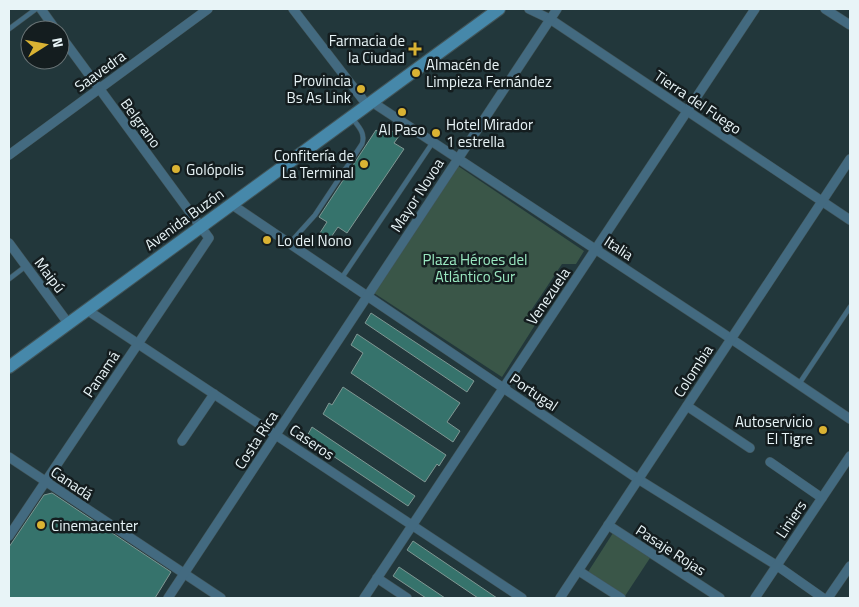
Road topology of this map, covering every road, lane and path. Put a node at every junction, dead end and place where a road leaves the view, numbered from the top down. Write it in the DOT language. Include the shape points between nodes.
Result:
graph roads {
  1 [pos="36,9"];
  2 [pos="41,9"];
  3 [pos="208,9"];
  4 [pos="293,9"];
  5 [pos="497,9"];
  6 [pos="529,9"];
  7 [pos="557,9"];
  8 [pos="755,9"];
  9 [pos="825,9"];
  10 [pos="550,19"];
  11 [pos="49,20"];
  12 [pos="850,26"];
  13 [pos="9,29"];
  14 [pos="70,49"];
  15 [pos="99,89"];
  16 [pos="369,103"];
  17 [pos="687,111"];
  18 [pos="351,117"];
  19 [pos="433,142"];
  20 [pos="9,155"];
  21 [pos="458,158"];
  22 [pos="850,159"];
  23 [pos="822,202"];
  24 [pos="231,204"];
  25 [pos="850,220"];
  26 [pos="201,227"];
  27 [pos="9,243"];
  28 [pos="289,244"];
  29 [pos="596,248"];
  30 [pos="26,266"];
  31 [pos="9,279"];
  32 [pos="341,279"];
  33 [pos="367,296"];
  34 [pos="850,307"];
  35 [pos="87,310"];
  36 [pos="68,323"];
  37 [pos="731,338"];
  38 [pos="138,344"];
  39 [pos="9,367"];
  40 [pos="798,385"];
  41 [pos="503,388"];
  42 [pos="214,394"];
  43 [pos="687,406"];
  44 [pos="850,419"];
  45 [pos="276,435"];
  46 [pos="182,441"];
  47 [pos="750,448"];
  48 [pos="850,456"];
  49 [pos="9,457"];
  50 [pos="770,462"];
  51 [pos="638,479"];
  52 [pos="45,482"];
  53 [pos="822,498"];
  54 [pos="608,525"];
  55 [pos="412,526"];
  56 [pos="9,536"];
  57 [pos="776,566"];
  58 [pos="850,566"];
  59 [pos="578,571"];
  60 [pos="184,574"];
  61 [pos="377,578"];
  62 [pos="168,598"];
  63 [pos="221,598"];
  64 [pos="364,598"];
  65 [pos="407,598"];
  66 [pos="522,598"];
  67 [pos="560,598"];
  68 [pos="621,598"];
  69 [pos="720,598"];
  70 [pos="755,598"];
  71 [pos="823,598"];
  72 [pos="828,598"];
  1 -- 13 [label="lane"];
  2 -- 11 [label="street"];
  3 -- 15 [label="street, Saavedra"];
  4 -- 16 [label="street, Italia"];
  5 -- 16 [label="main road, Avenida Buzón"];
  6 -- 10 [label="street, Tierra del Fuego"];
  7 -- 10 [label="street, Mayor Novoa"];
  8 -- 17 [label="street, Venezuela"];
  9 -- 12 [label="street"];
  10 -- 17 [label="street, Tierra del Fuego"];
  10 -- 21 [label="street, Mayor Novoa"];
  14 -- 15 [label="street, Belgrano"];
  15 -- 20 [label="street, Saavedra"];
  15 -- 26 [label="street, Belgrano"];
  16 -- 18 [label="main road, Avenida Buzón"];
  16 -- 19 [label="street, Italia"];
  17 -- 23 [label="street, Tierra del Fuego"];
  17 -- 29 [label="street, Venezuela"];
  18 -- 24 [label="main road, Avenida Buzón"];
  18 -- 28 [label="lane" via="363,134 362,144 315,215"];
  19 -- 21 [label="street, Italia"];
  19 -- 32 [label="lane"];
  21 -- 29 [label="street, Italia"];
  21 -- 33 [label="street, Mayor Novoa"];
  22 -- 23 [label="street, Colombia"];
  23 -- 25 [label="street, Tierra del Fuego"];
  23 -- 37 [label="street, Colombia"];
  24 -- 26 [label="main road, Avenida Buzón"];
  24 -- 28 [label="street, Portugal"];
  26 -- 35 [label="main road, Avenida Buzón"];
  26 -- 38 [label="street, Panamá" via="209,238"];
  27 -- 30 [label="street, Maipú"];
  28 -- 32 [label="street, Portugal"];
  29 -- 37 [label="street, Italia"];
  29 -- 41 [label="street, Venezuela"];
  30 -- 31 [label="lane"];
  30 -- 36 [label="street, Maipú"];
  32 -- 33 [label="street, Portugal"];
  33 -- 41 [label="street, Portugal"];
  33 -- 45 [label="street, Costa Rica"];
  34 -- 40 [label="lane"];
  35 -- 36 [label="main road, Avenida Buzón"];
  35 -- 38 [label="street, Caseros"];
  36 -- 39 [label="main road, Avenida Buzón"];
  37 -- 40 [label="street, Italia"];
  37 -- 43 [label="street, Colombia"];
  38 -- 42 [label="street, Caseros"];
  38 -- 52 [label="street, Panamá"];
  40 -- 44 [label="street, Italia"];
  41 -- 51 [label="street, Portugal"];
  41 -- 55 [label="street, Venezuela"];
  42 -- 45 [label="street, Caseros"];
  42 -- 46 [label="street"];
  43 -- 47 [label="street"];
  43 -- 51 [label="street, Colombia"];
  45 -- 55 [label="street, Caseros"];
  45 -- 60 [label="street, Costa Rica"];
  48 -- 53 [label="street, Liniers"];
  49 -- 52 [label="street, Canadá"];
  50 -- 53 [label="street"];
  51 -- 54 [label="street, Colombia"];
  51 -- 57 [label="street, Portugal"];
  52 -- 56 [label="street, Panamá"];
  52 -- 60 [label="street, Canadá"];
  53 -- 57 [label="street, Liniers"];
  54 -- 59 [label="street, Colombia"];
  54 -- 69 [label="street, Pasaje Rojas"];
  55 -- 61 [label="street, Venezuela"];
  55 -- 66 [label="street, Caseros"];
  57 -- 70 [label="street, Liniers"];
  57 -- 71 [label="street, Portugal"];
  58 -- 72 [label="street"];
  59 -- 67 [label="street, Colombia"];
  59 -- 68 [label="street"];
  60 -- 62 [label="street, Costa Rica"];
  60 -- 63 [label="street, Canadá"];
  61 -- 64 [label="street, Venezuela"];
  61 -- 65 [label="street"];
}
